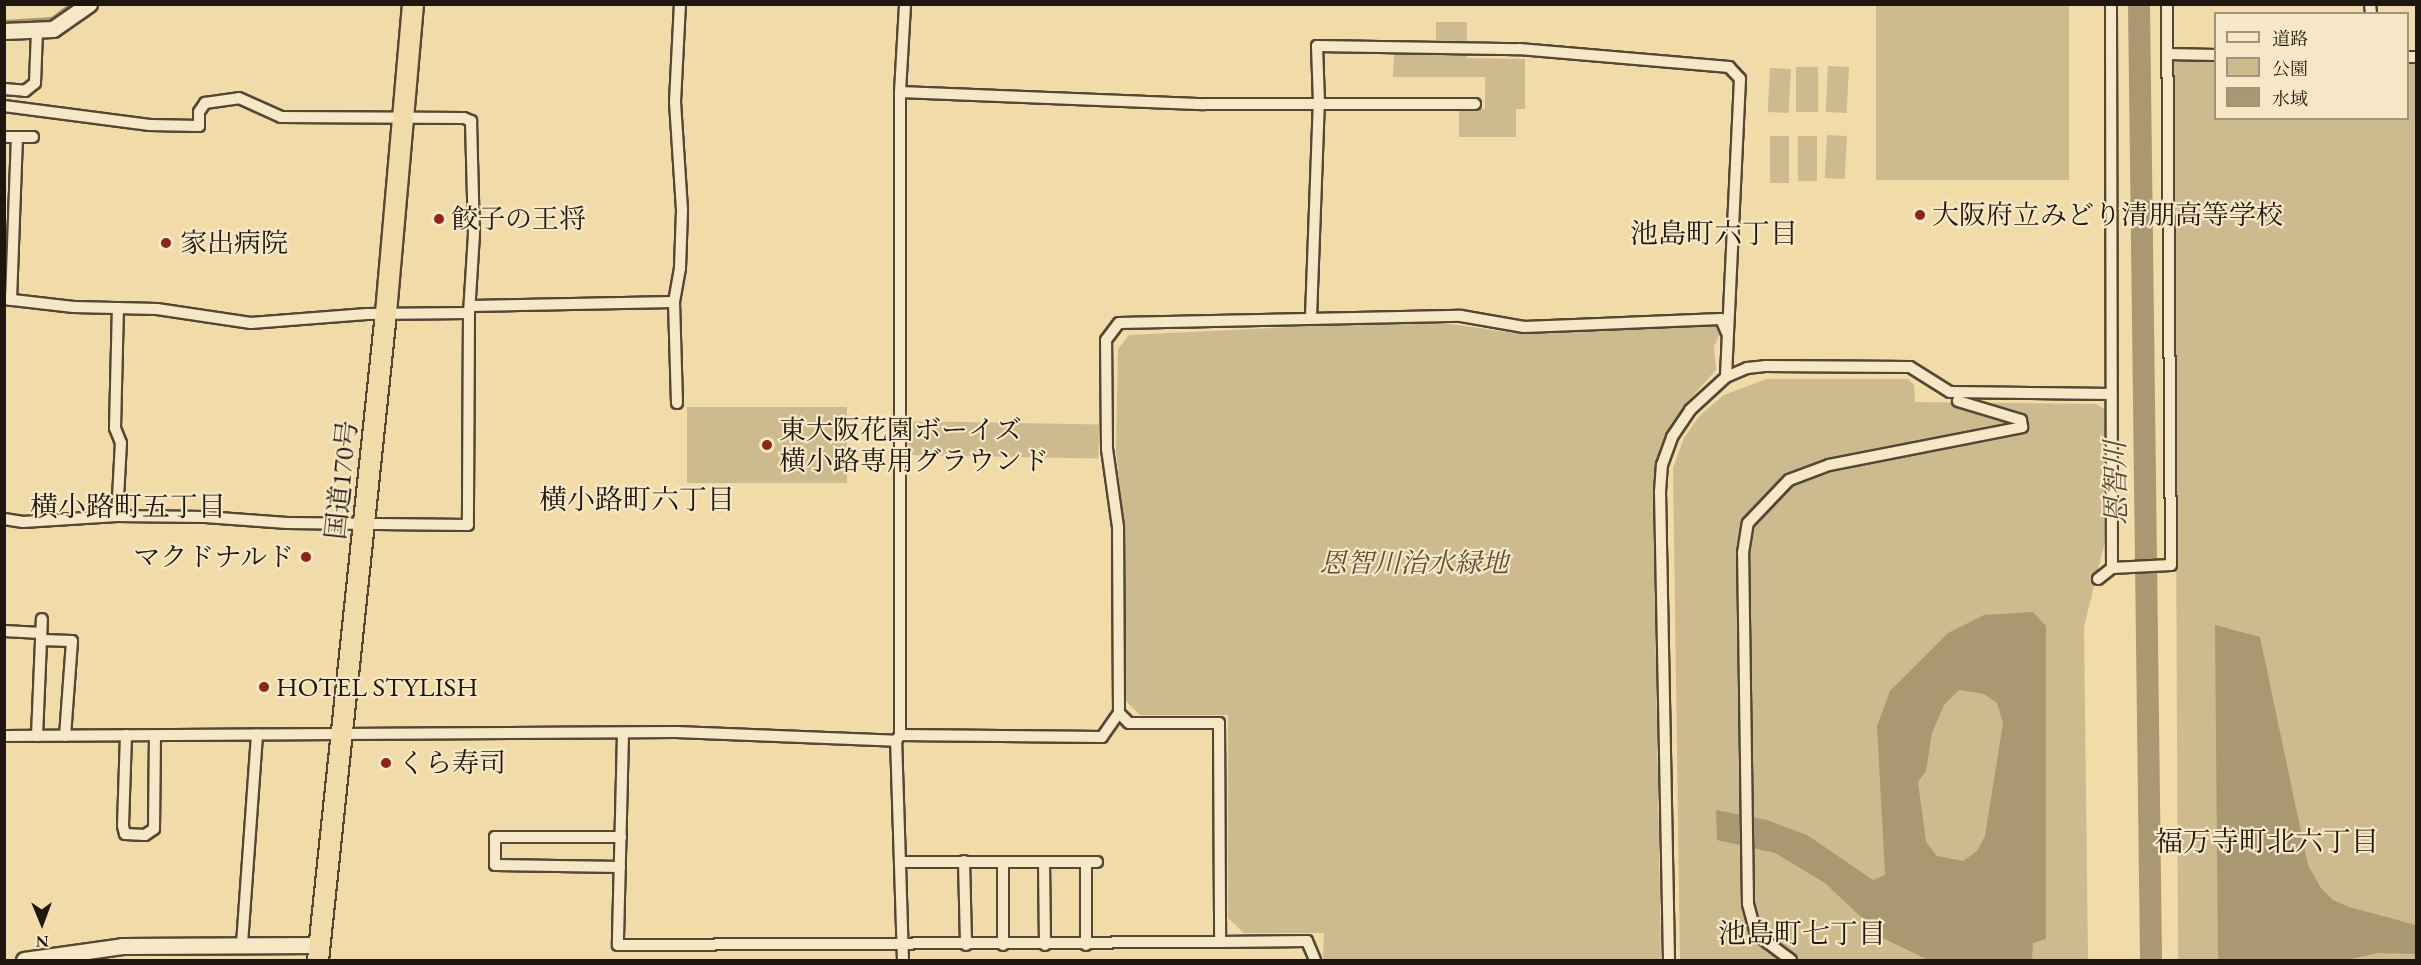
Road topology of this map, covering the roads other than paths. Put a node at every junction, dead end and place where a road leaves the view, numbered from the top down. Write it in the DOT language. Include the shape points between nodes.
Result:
graph roads {
  1 [pos="89,4"];
  2 [pos="413,4"];
  3 [pos="680,4"];
  4 [pos="905,4"];
  5 [pos="2111,4"];
  6 [pos="2167,4"];
  7 [pos="4,31"];
  8 [pos="37,31"];
  9 [pos="2167,54"];
  10 [pos="2214,55"];
  11 [pos="4,89"];
  12 [pos="900,92"];
  13 [pos="1319,104"];
  14 [pos="1475,104"];
  15 [pos="4,106"];
  16 [pos="405,117"];
  17 [pos="4,137"];
  18 [pos="33,137"];
  19 [pos="17,138"];
  20 [pos="8,299"];
  21 [pos="674,302"];
  22 [pos="118,308"];
  23 [pos="470,310"];
  24 [pos="386,313"];
  25 [pos="1311,317"];
  26 [pos="1727,333"];
  27 [pos="1726,377"];
  28 [pos="2111,394"];
  29 [pos="1958,400"];
  30 [pos="677,403"];
  31 [pos="117,516"];
  32 [pos="4,519"];
  33 [pos="364,522"];
  34 [pos="2112,568"];
  35 [pos="2098,579"];
  36 [pos="42,619"];
  37 [pos="4,631"];
  38 [pos="41,637"];
  39 [pos="1119,713"];
  40 [pos="623,734"];
  41 [pos="126,735"];
  42 [pos="256,735"];
  43 [pos="342,735"];
  44 [pos="4,736"];
  45 [pos="37,736"];
  46 [pos="65,736"];
  47 [pos="155,736"];
  48 [pos="898,738"];
  49 [pos="621,837"];
  50 [pos="964,861"];
  51 [pos="902,862"];
  52 [pos="1003,862"];
  53 [pos="1044,862"];
  54 [pos="620,867"];
  55 [pos="1220,942"];
  56 [pos="242,944"];
  57 [pos="900,945"];
  58 [pos="966,945"];
  59 [pos="1003,945"];
  60 [pos="1046,945"];
  61 [pos="1086,945"];
  62 [pos="319,953"];
  63 [pos="24,960"];
  64 [pos="903,960"];
  65 [pos="1315,960"];
  66 [pos="1668,960"];
  67 [pos="1791,960"];
  1 -- 8 [label="street" via="53,29"];
  2 -- 16 [label="highway, 国道170号"];
  3 -- 21 [label="street" via="675,102 682,210 680,268"];
  4 -- 12 [label="street"];
  5 -- 28 [label="street"];
  6 -- 9 [label="street"];
  7 -- 8 [label="street"];
  8 -- 11 [label="street" via="35,84 25,91"];
  9 -- 10 [label="street"];
  9 -- 34 [label="street" via="2171,565"];
  12 -- 13 [label="street" via="1204,104"];
  12 -- 48 [label="street"];
  13 -- 14 [label="street"];
  13 -- 25 [label="street"];
  13 -- 26 [label="street" via="1317,46 1519,49 1729,67 1740,79"];
  15 -- 16 [label="street" via="150,125 199,126 199,112 205,103 239,98 281,117"];
  16 -- 23 [label="street" via="471,121 474,234"];
  16 -- 24 [label="highway, 国道170号"];
  17 -- 19 [label="street"];
  18 -- 19 [label="street"];
  19 -- 20 [label="street"];
  20 -- 22 [label="street"];
  21 -- 23 [label="street"];
  21 -- 30 [label="street"];
  22 -- 24 [label="street" via="158,309 251,322"];
  22 -- 31 [label="street" via="115,428 121,443"];
  23 -- 24 [label="street"];
  23 -- 33 [label="street" via="468,525"];
  24 -- 33 [label="highway, 国道170号"];
  25 -- 26 [label="street" via="1461,316 1524,327 1721,319"];
  25 -- 39 [label="street" via="1119,323 1106,340 1107,449 1118,527"];
  26 -- 27 [label="street"];
  27 -- 28 [label="street" via="1765,366 1910,367 1950,392"];
  27 -- 66 [label="street" via="1690,410 1672,436 1662,465"];
  28 -- 34 [label="street"];
  29 -- 67 [label="street" via="2021,420 2022,427 1829,465 1789,480 1748,523 1743,553 1748,904 1756,934"];
  31 -- 32 [label="street" via="23,522"];
  31 -- 33 [label="street"];
  33 -- 43 [label="highway, 国道170号"];
  34 -- 35 [label="street"];
  36 -- 38 [label="street"];
  37 -- 38 [label="street"];
  38 -- 45 [label="street"];
  38 -- 46 [label="street" via="72,641"];
  39 -- 48 [label="street" via="1102,737"];
  39 -- 55 [label="street" via="1129,723 1219,723"];
  40 -- 43 [label="street"];
  40 -- 48 [label="street"];
  40 -- 49 [label="street"];
  41 -- 46 [label="street"];
  41 -- 47 [label="street"];
  41 -- 47 [label="street" via="123,826 125,834 145,835 154,829"];
  42 -- 43 [label="street"];
  42 -- 47 [label="street"];
  42 -- 56 [label="street"];
  43 -- 62 [label="highway, 国道170号"];
  44 -- 45 [label="street"];
  45 -- 46 [label="street"];
  48 -- 51 [label="street"];
  49 -- 54 [label="street"];
  49 -- 54 [label="street" via="495,837 495,865"];
  50 -- 51 [label="street"];
  50 -- 52 [label="street"];
  50 -- 58 [label="street"];
  51 -- 57 [label="street"];
  52 -- 53 [label="street"];
  52 -- 59 [label="street"];
  53 -- 60 [label="street"];
  53 -- 61 [label="street" via="1091,862"];
  54 -- 57 [label="street" via="618,945"];
  55 -- 61 [label="street"];
  55 -- 65 [label="street" via="1307,941"];
  56 -- 62 [label="street"];
  56 -- 63 [label="street" via="122,946"];
  57 -- 58 [label="street"];
  57 -- 64 [label="street"];
  58 -- 59 [label="street"];
  59 -- 60 [label="street"];
  60 -- 61 [label="street"];
}
